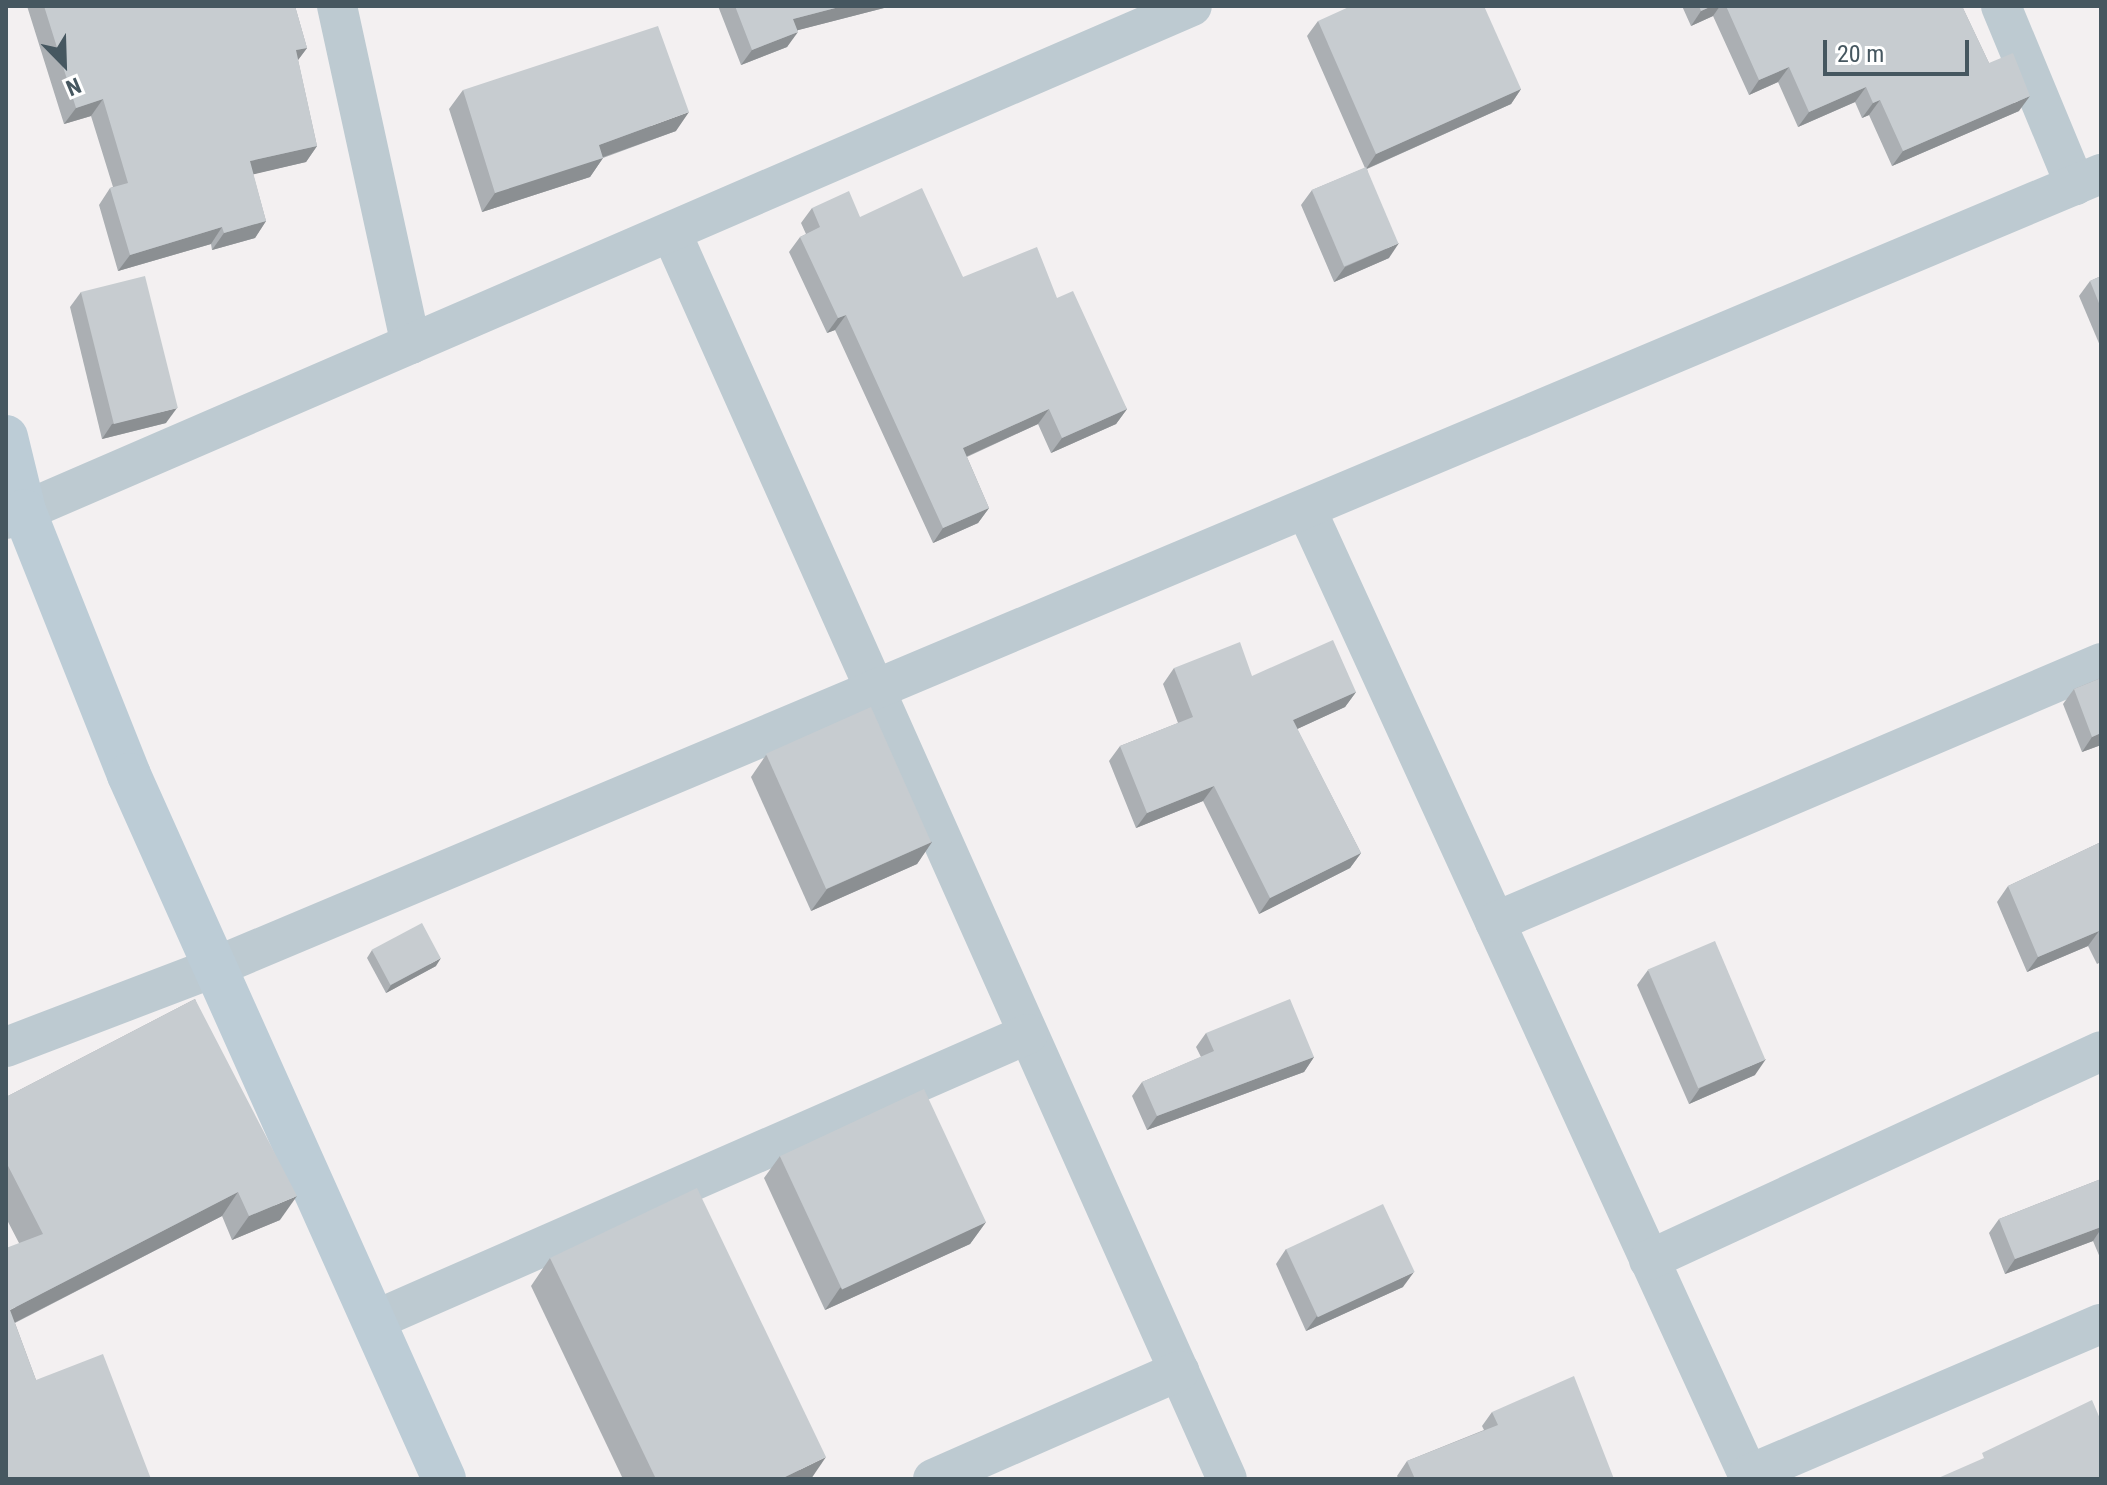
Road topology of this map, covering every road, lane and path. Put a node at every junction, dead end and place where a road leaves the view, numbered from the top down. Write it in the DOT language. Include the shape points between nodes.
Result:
graph roads {
  1 [pos="337,6"];
  2 [pos="2001,6"];
  3 [pos="1186,7"];
  4 [pos="2088,179"];
  5 [pos="671,232"];
  6 [pos="411,344"];
  7 [pos="6,437"];
  8 [pos="1306,509"];
  9 [pos="15,515"];
  10 [pos="2101,663"];
  11 [pos="875,690"];
  12 [pos="1495,922"];
  13 [pos="215,967"];
  14 [pos="1028,1034"];
  15 [pos="6,1047"];
  16 [pos="2101,1051"];
  17 [pos="1649,1260"];
  18 [pos="373,1321"];
  19 [pos="2101,1324"];
  20 [pos="1179,1371"];
  21 [pos="1749,1477"];
  22 [pos="444,1479"];
  23 [pos="933,1479"];
  24 [pos="1227,1479"];
  1 -- 6 [label="street"];
  2 -- 4 [label="street"];
  3 -- 5 [label="street"];
  4 -- 8 [label="street"];
  5 -- 6 [label="street"];
  5 -- 11 [label="street"];
  6 -- 9 [label="street"];
  7 -- 9 [label="street"];
  8 -- 11 [label="street"];
  8 -- 12 [label="street"];
  9 -- 13 [label="street"];
  10 -- 12 [label="street"];
  11 -- 13 [label="street"];
  11 -- 14 [label="street"];
  12 -- 17 [label="street"];
  13 -- 15 [label="street"];
  13 -- 18 [label="street"];
  14 -- 18 [label="street"];
  14 -- 20 [label="street"];
  16 -- 17 [label="street"];
  17 -- 21 [label="street"];
  18 -- 22 [label="street"];
  19 -- 21 [label="street"];
  20 -- 23 [label="street"];
  20 -- 24 [label="street"];
}
